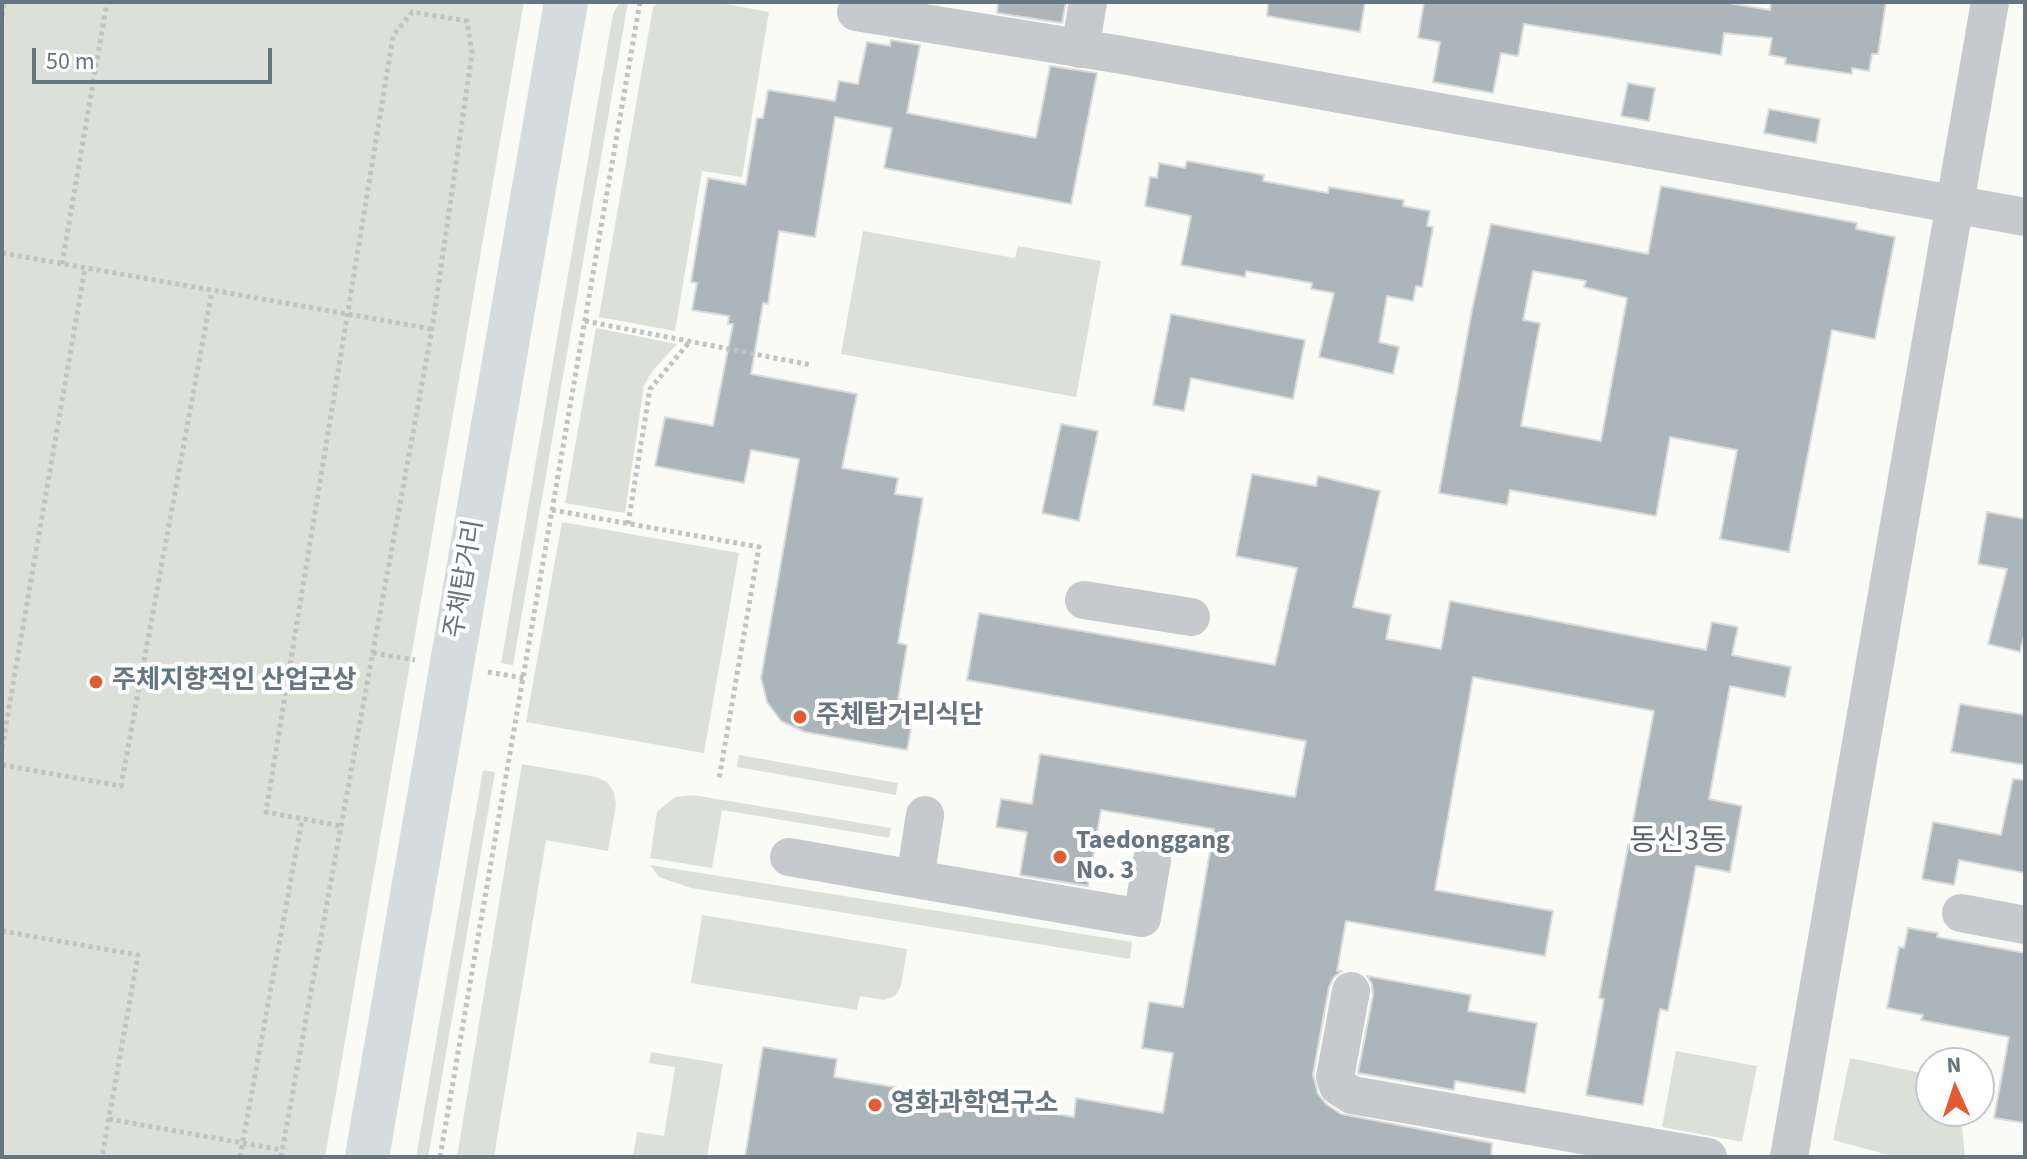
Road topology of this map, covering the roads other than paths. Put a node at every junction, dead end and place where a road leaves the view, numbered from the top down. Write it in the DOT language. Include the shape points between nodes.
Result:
graph roads {
  1 [pos="566,2"];
  2 [pos="1088,2"];
  3 [pos="1990,2"];
  4 [pos="856,12"];
  5 [pos="1080,49"];
  6 [pos="1953,205"];
  7 [pos="2025,217"];
  8 [pos="1084,600"];
  9 [pos="1191,617"];
  10 [pos="925,815"];
  11 [pos="789,857"];
  12 [pos="1152,860"];
  13 [pos="915,879"];
  14 [pos="1961,913"];
  15 [pos="2025,925"];
  16 [pos="1351,991"];
  17 [pos="1795,1156"];
  18 [pos="367,1157"];
  19 [pos="1708,1157"];
  1 -- 18 [label="main road, 주체탑거리"];
  2 -- 5 [label="street"];
  3 -- 6 [label="street"];
  4 -- 5 [label="street"];
  5 -- 6 [label="street"];
  6 -- 7 [label="street"];
  6 -- 17 [label="street"];
  8 -- 9 [label="street"];
  10 -- 13 [label="street"];
  11 -- 13 [label="street"];
  12 -- 13 [label="street" via="1142,918"];
  14 -- 15 [label="street"];
  16 -- 19 [label="street" via="1335,1077 1352,1095"];
}
